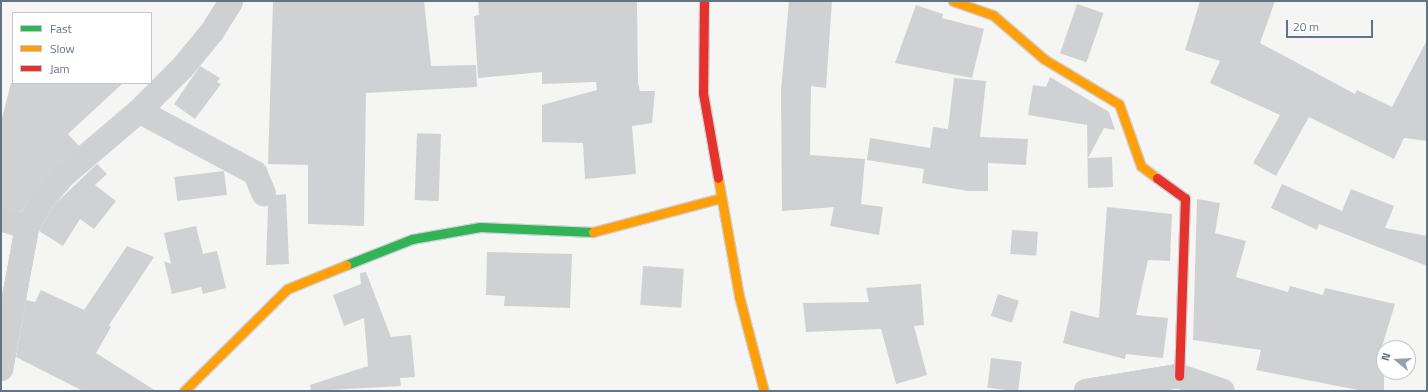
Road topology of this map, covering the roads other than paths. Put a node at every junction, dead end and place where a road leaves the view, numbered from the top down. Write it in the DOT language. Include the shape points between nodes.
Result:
graph roads {
  1 [pos="231,1"];
  2 [pos="704,1"];
  3 [pos="953,1"];
  4 [pos="140,111"];
  5 [pos="264,194"];
  6 [pos="721,198"];
  7 [pos="1,219"];
  8 [pos="27,227"];
  9 [pos="1,369"];
  10 [pos="1179,376"];
  11 [pos="184,391"];
  12 [pos="764,391"];
  13 [pos="1086,391"];
  14 [pos="1223,391"];
  1 -- 4 [label="street" via="212,32"];
  2 -- 6 [label="street" via="703,93"];
  3 -- 10 [label="street" via="993,15 1044,59 1119,104 1141,166 1185,198"];
  4 -- 5 [label="street" via="255,173"];
  4 -- 8 [label="street" via="65,174 44,198"];
  6 -- 11 [label="street" via="602,232 480,227 412,239 287,289"];
  6 -- 12 [label="street" via="739,296"];
  7 -- 8 [label="street"];
  8 -- 9 [label="street"];
  10 -- 13 [label="street"];
  10 -- 14 [label="street"];
}
